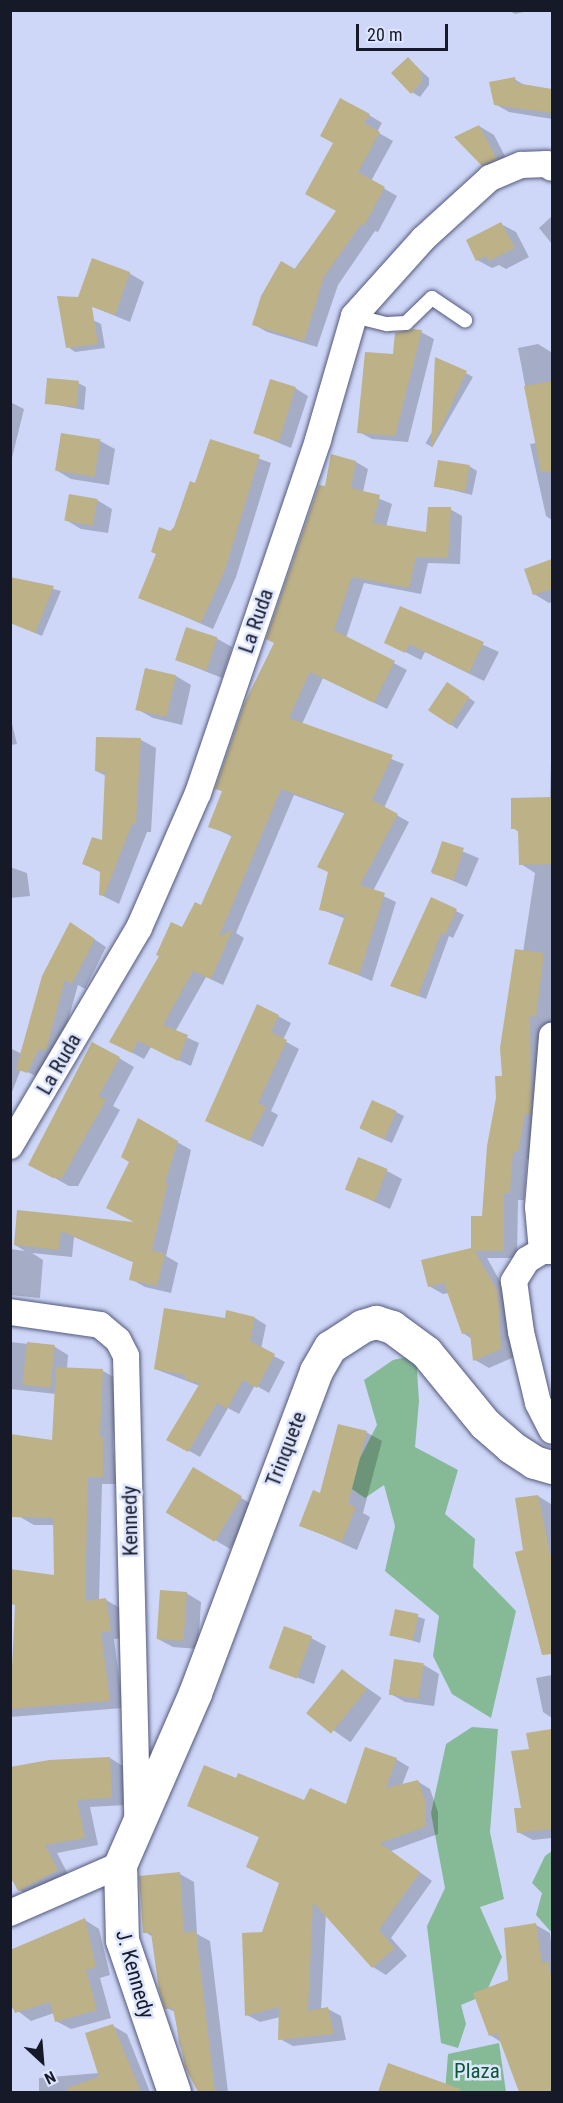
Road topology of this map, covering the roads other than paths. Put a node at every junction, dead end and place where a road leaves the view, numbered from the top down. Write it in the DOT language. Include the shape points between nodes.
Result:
graph roads {
  1 [pos="552,168"];
  2 [pos="354,316"];
  3 [pos="465,320"];
  4 [pos="552,1036"];
  5 [pos="10,1146"];
  6 [pos="547,1251"];
  7 [pos="10,1312"];
  8 [pos="552,1431"];
  9 [pos="552,1467"];
  10 [pos="137,1818"];
  11 [pos="120,1865"];
  12 [pos="10,1912"];
  13 [pos="174,2092"];
  1 -- 2 [label="street, La Ruda" via="547,164 521,165 490,178 423,239"];
  2 -- 3 [label="lane" via="387,324 406,323 432,298"];
  2 -- 5 [label="street, La Ruda" via="318,440 198,793 139,928"];
  4 -- 6 [label="street" via="538,1207"];
  6 -- 8 [label="street" via="527,1260 514,1281 538,1403"];
  7 -- 10 [label="street, Kennedy" via="100,1325 118,1340 126,1356"];
  9 -- 10 [label="street, Trinquete" via="534,1462 502,1439 426,1352 392,1327 376,1322 362,1326 330,1347 316,1371 195,1693"];
  10 -- 11 [label="street, J. Kennedy"];
  11 -- 12 [label="street"];
  11 -- 13 [label="street, J. Kennedy" via="122,1940"];
}
